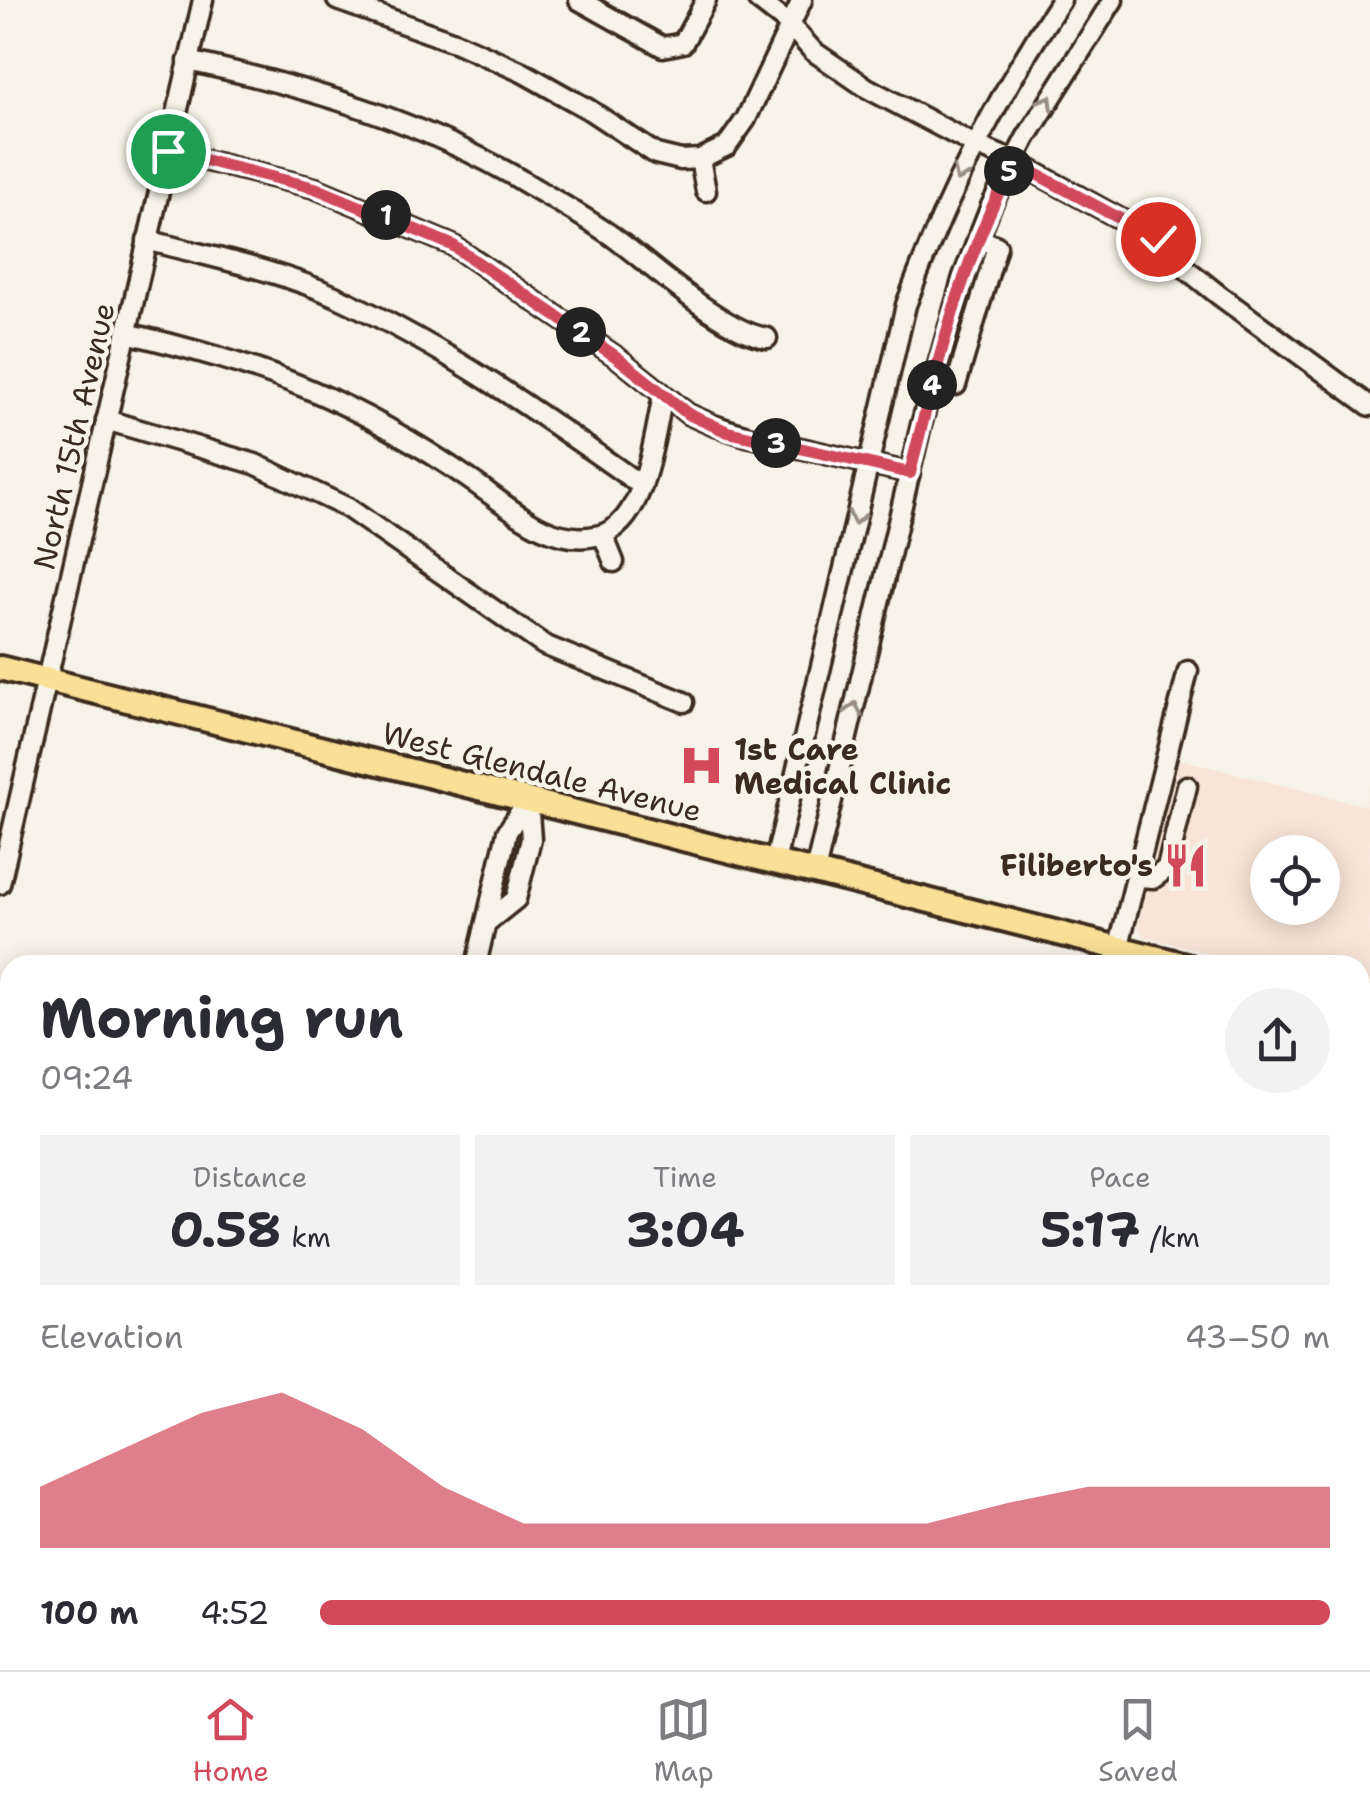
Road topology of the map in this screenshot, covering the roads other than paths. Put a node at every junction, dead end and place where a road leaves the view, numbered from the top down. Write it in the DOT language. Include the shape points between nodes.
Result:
graph roads {
  1 [pos="203,0"];
  2 [pos="338,0"];
  3 [pos="579,0"];
  4 [pos="706,0"];
  5 [pos="758,0"];
  6 [pos="802,0"];
  7 [pos="1061,0"];
  8 [pos="1114,0"];
  9 [pos="789,24"];
  10 [pos="188,61"];
  11 [pos="975,145"];
  12 [pos="168,151"];
  13 [pos="700,159"];
  14 [pos="1014,162"];
  15 [pos="706,191"];
  16 [pos="148,240"];
  17 [pos="126,333"];
  18 [pos="767,338"];
  19 [pos="663,396"];
  20 [pos="1370,406"];
  21 [pos="106,420"];
  22 [pos="868,464"];
  23 [pos="910,473"];
  24 [pos="642,486"];
  25 [pos="603,535"];
  26 [pos="614,562"];
  27 [pos="0,668"];
  28 [pos="1188,671"];
  29 [pos="45,678"];
  30 [pos="684,702"];
  31 [pos="1187,786"];
  32 [pos="528,800"];
  33 [pos="501,859"];
  34 [pos="775,862"];
  35 [pos="814,872"];
  36 [pos="522,875"];
  37 [pos="1137,877"];
  38 [pos="0,884"];
  39 [pos="486,923"];
  40 [pos="478,955"];
  41 [pos="1112,955"];
  42 [pos="1116,955"];
  1 -- 10 [label="street, North 15th Avenue"];
  2 -- 13 [label="street" via="522,72 656,154"];
  3 -- 4 [label="street" via="663,47 683,44"];
  5 -- 9 [label="street"];
  6 -- 9 [label="street"];
  7 -- 11 [label="street"];
  14 -- 8 [label="street, one-way"];
  9 -- 11 [label="street" via="813,51 856,81"];
  9 -- 13 [label="street" via="746,119 727,146"];
  10 -- 12 [label="street, North 15th Avenue"];
  10 -- 18 [label="street" via="336,98 426,131 527,183 724,319"];
  11 -- 14 [label="street"];
  11 -- 22 [label="street, one-way" via="906,305"];
  12 -- 16 [label="street, North 15th Avenue"];
  12 -- 19 [label="street" via="315,188 452,245"];
  13 -- 15 [label="street"];
  14 -- 20 [label="street" via="1158,239 1206,285"];
  14 -- 23 [label="street" via="958,292"];
  16 -- 17 [label="street, North 15th Avenue"];
  16 -- 24 [label="street" via="334,296 426,343"];
  17 -- 21 [label="street, North 15th Avenue"];
  17 -- 25 [label="street" via="238,360 312,388 414,441 552,534"];
  19 -- 22 [label="street" via="728,432"];
  19 -- 24 [label="street"];
  21 -- 29 [label="street, North 15th Avenue"];
  21 -- 30 [label="street" via="255,464 348,508 544,646"];
  22 -- 23 [label="street"];
  22 -- 34 [label="street, one-way"];
  35 -- 23 [label="street, one-way"];
  24 -- 25 [label="street" via="629,515"];
  25 -- 26 [label="street"];
  27 -- 29 [label="main road, West Glendale Avenue"];
  28 -- 37 [label="street"];
  29 -- 32 [label="main road, West Glendale Avenue"];
  29 -- 38 [label="street, North 15th Avenue"];
  31 -- 37 [label="street" via="1167,868 1154,878"];
  32 -- 33 [label="street" via="507,832"];
  32 -- 34 [label="main road, West Glendale Avenue"];
  32 -- 36 [label="street" via="531,839"];
  33 -- 36 [label="street"];
  33 -- 39 [label="street"];
  34 -- 35 [label="main road, West Glendale Avenue"];
  35 -- 41 [label="main road, West Glendale Avenue"];
  36 -- 39 [label="street" via="516,899"];
  37 -- 42 [label="street"];
  39 -- 40 [label="street"];
}
